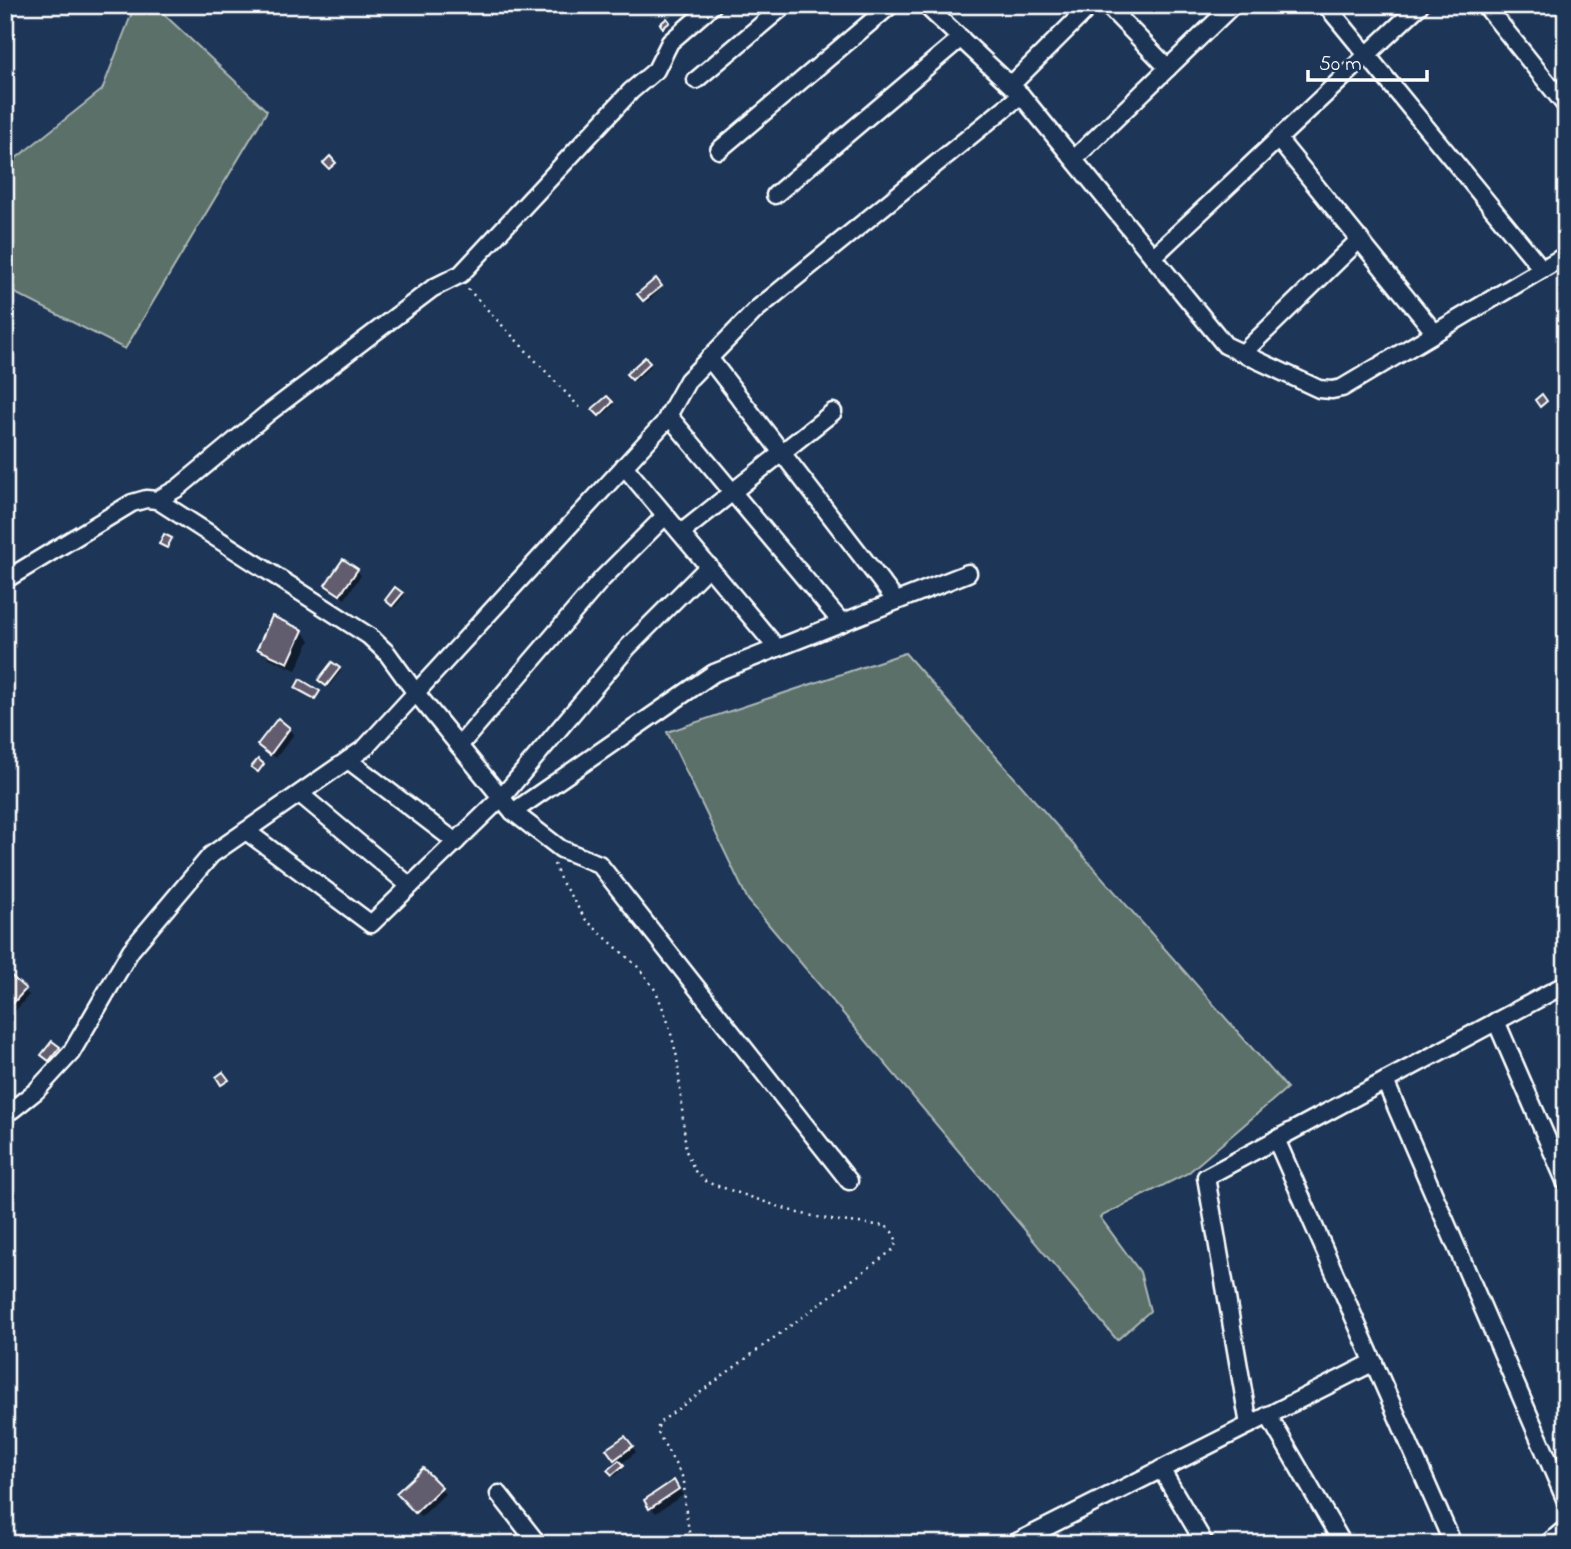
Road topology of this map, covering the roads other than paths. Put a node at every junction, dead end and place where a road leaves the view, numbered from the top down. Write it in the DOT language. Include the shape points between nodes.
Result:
graph roads {
  1 [pos="713,5"];
  2 [pos="785,5"];
  3 [pos="891,5"];
  4 [pos="925,5"];
  5 [pos="1091,5"];
  6 [pos="1107,5"];
  7 [pos="1233,5"];
  8 [pos="1326,5"];
  9 [pos="1420,5"];
  10 [pos="1485,5"];
  11 [pos="961,38"];
  12 [pos="1367,55"];
  13 [pos="1168,68"];
  14 [pos="696,80"];
  15 [pos="1016,90"];
  16 [pos="1566,106"];
  17 [pos="1278,139"];
  18 [pos="719,150"];
  19 [pos="1074,159"];
  20 [pos="775,195"];
  21 [pos="1360,239"];
  22 [pos="1566,256"];
  23 [pos="1153,257"];
  24 [pos="1542,270"];
  25 [pos="1435,333"];
  26 [pos="1242,353"];
  27 [pos="709,358"];
  28 [pos="832,412"];
  29 [pos="668,415"];
  30 [pos="781,453"];
  31 [pos="624,466"];
  32 [pos="732,492"];
  33 [pos="157,500"];
  34 [pos="666,515"];
  35 [pos="681,533"];
  36 [pos="709,566"];
  37 [pos="968,572"];
  38 [pos="5,580"];
  39 [pos="895,601"];
  40 [pos="842,623"];
  41 [pos="777,648"];
  42 [pos="416,692"];
  43 [pos="459,746"];
  44 [pos="348,760"];
  45 [pos="300,794"];
  46 [pos="502,797"];
  47 [pos="513,812"];
  48 [pos="246,831"];
  49 [pos="456,842"];
  50 [pos="410,886"];
  51 [pos="1566,984"];
  52 [pos="1496,1021"];
  53 [pos="1385,1081"];
  54 [pos="5,1111"];
  55 [pos="1276,1139"];
  56 [pos="849,1181"];
  57 [pos="1566,1182"];
  58 [pos="1374,1362"];
  59 [pos="1268,1415"];
  60 [pos="1249,1425"];
  61 [pos="1161,1469"];
  62 [pos="499,1494"];
  63 [pos="1566,1501"];
  64 [pos="1566,1528"];
  65 [pos="538,1544"];
  66 [pos="1013,1544"];
  67 [pos="1205,1544"];
  68 [pos="1343,1544"];
  69 [pos="1453,1544"];
  70 [pos="1547,1544"];
  1 -- 33 [label="street" via="670,42 656,70 631,91 461,274 433,288"];
  2 -- 14 [label="street"];
  3 -- 18 [label="street"];
  4 -- 11 [label="street"];
  5 -- 15 [label="street"];
  6 -- 13 [label="street"];
  7 -- 13 [label="street"];
  8 -- 12 [label="street"];
  9 -- 12 [label="street"];
  10 -- 16 [label="street"];
  11 -- 15 [label="street"];
  11 -- 20 [label="street"];
  12 -- 17 [label="street"];
  12 -- 24 [label="street"];
  13 -- 19 [label="street"];
  15 -- 19 [label="street"];
  15 -- 27 [label="street" via="757,309"];
  17 -- 21 [label="street"];
  17 -- 23 [label="street"];
  19 -- 23 [label="street"];
  21 -- 25 [label="street"];
  21 -- 26 [label="street"];
  22 -- 24 [label="street"];
  23 -- 26 [label="street" via="1225,345"];
  24 -- 25 [label="street"];
  25 -- 26 [label="street" via="1332,390 1319,389"];
  27 -- 29 [label="street" via="688,380"];
  27 -- 30 [label="street"];
  28 -- 30 [label="street"];
  29 -- 31 [label="street"];
  29 -- 32 [label="street"];
  30 -- 32 [label="street"];
  30 -- 39 [label="street"];
  31 -- 34 [label="street"];
  31 -- 42 [label="street"];
  32 -- 35 [label="street"];
  32 -- 40 [label="street"];
  33 -- 38 [label="street" via="132,503"];
  33 -- 42 [label="street" via="369,636"];
  34 -- 35 [label="street"];
  34 -- 43 [label="street" via="602,579"];
  35 -- 36 [label="street"];
  36 -- 41 [label="street"];
  36 -- 46 [label="street" via="628,647"];
  37 -- 39 [label="street"];
  39 -- 40 [label="street"];
  40 -- 41 [label="street"];
  41 -- 47 [label="street" via="713,673"];
  42 -- 43 [label="street"];
  42 -- 44 [label="street" via="365,748"];
  43 -- 46 [label="street"];
  44 -- 45 [label="street"];
  44 -- 49 [label="street"];
  45 -- 48 [label="street"];
  45 -- 50 [label="street"];
  46 -- 47 [label="street"];
  46 -- 49 [label="street"];
  47 -- 56 [label="street" via="561,849 599,864"];
  48 -- 50 [label="street" via="371,924"];
  48 -- 54 [label="street" via="211,855 131,950 71,1053 36,1091"];
  49 -- 50 [label="street"];
  51 -- 52 [label="street"];
  52 -- 53 [label="street"];
  52 -- 57 [label="street"];
  53 -- 55 [label="street"];
  53 -- 63 [label="street"];
  55 -- 58 [label="street"];
  55 -- 60 [label="street" via="1206,1177"];
  58 -- 59 [label="street"];
  58 -- 69 [label="street"];
  59 -- 60 [label="street"];
  59 -- 68 [label="street"];
  60 -- 61 [label="street"];
  61 -- 66 [label="street"];
  61 -- 67 [label="street"];
  62 -- 65 [label="street"];
  64 -- 70 [label="street"];
}
